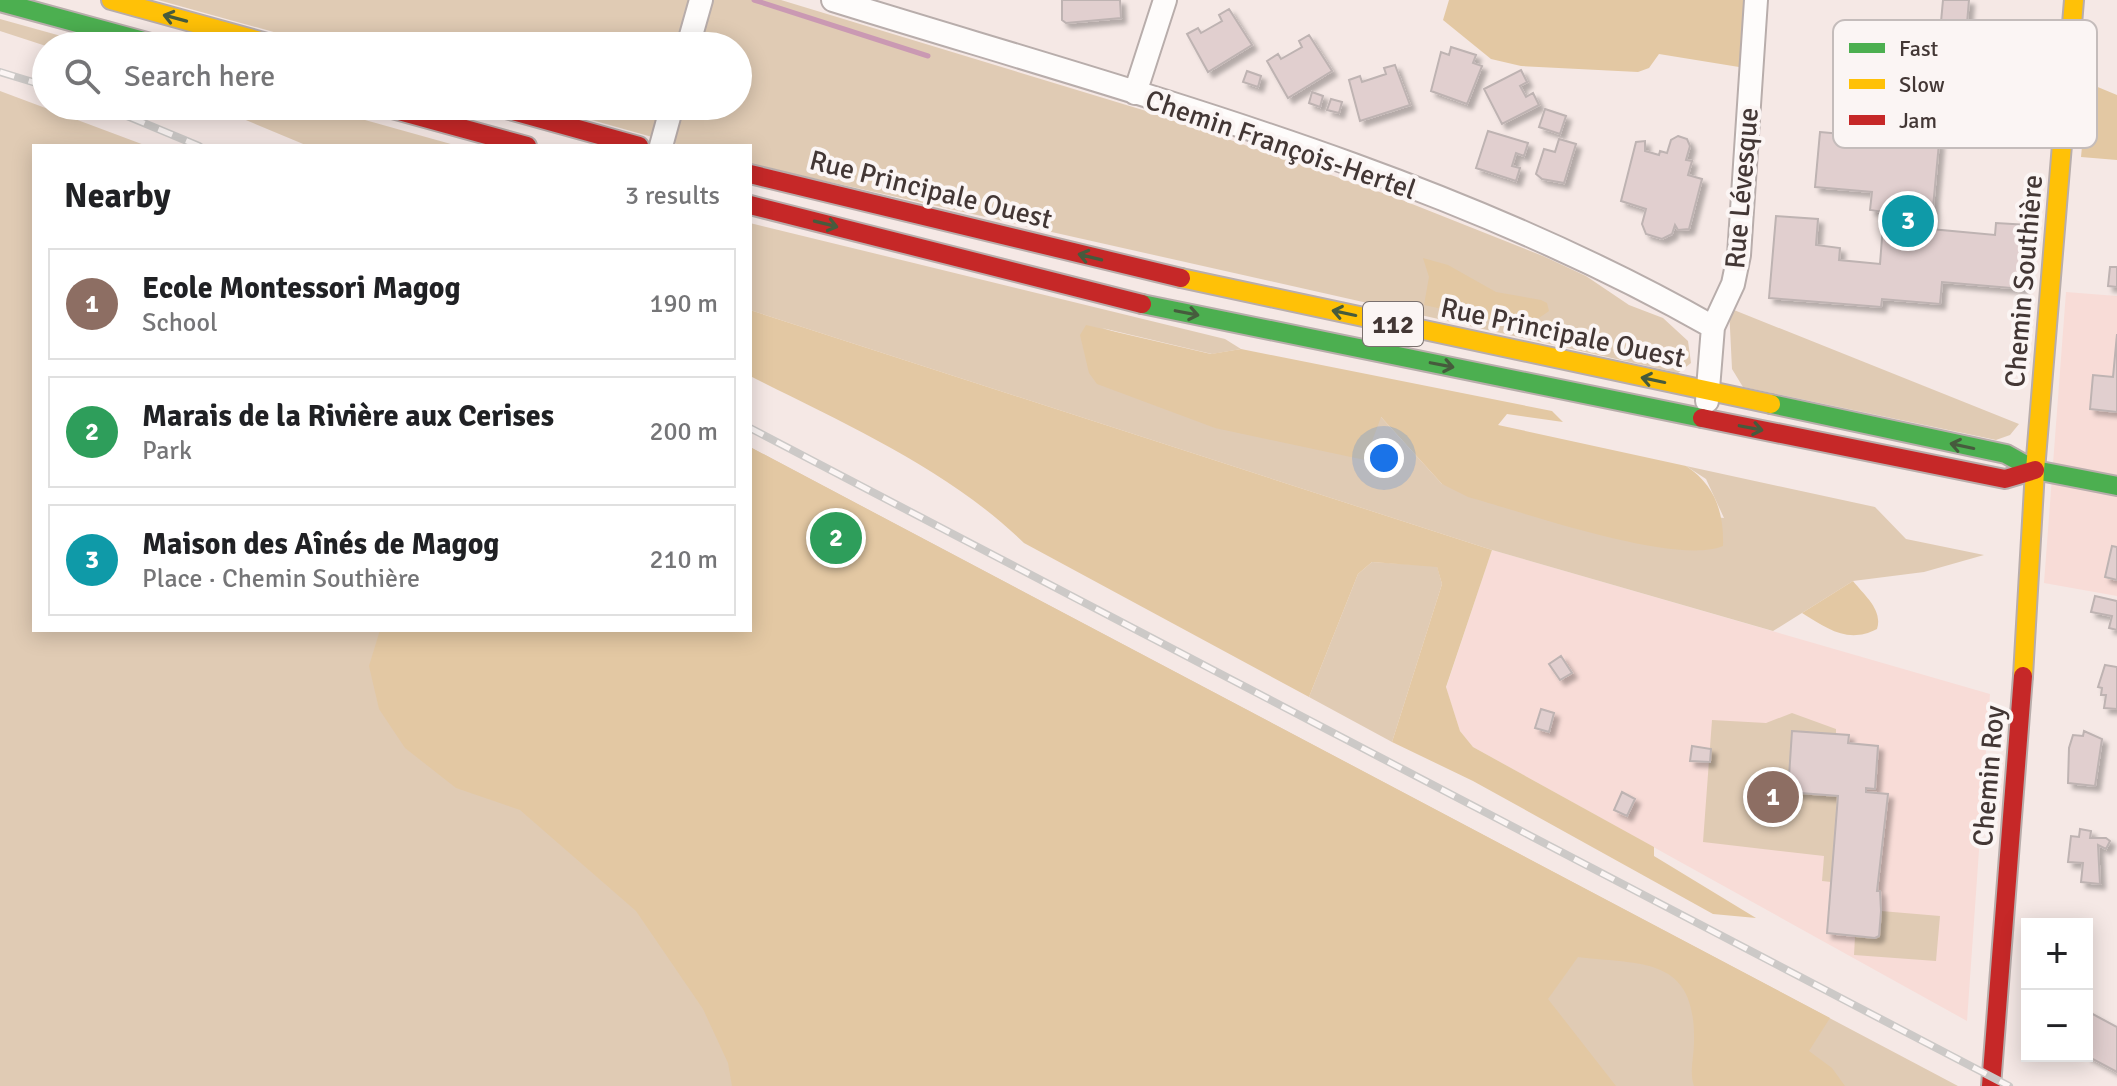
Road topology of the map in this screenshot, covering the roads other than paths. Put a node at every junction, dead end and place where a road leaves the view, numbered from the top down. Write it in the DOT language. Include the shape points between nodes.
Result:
graph roads {
  1 [pos="111,0"];
  2 [pos="701,0"];
  3 [pos="833,0"];
  4 [pos="1165,0"];
  5 [pos="1756,0"];
  6 [pos="2074,0"];
  7 [pos="0,2"];
  8 [pos="2072,20"];
  9 [pos="110,32"];
  10 [pos="227,32"];
  11 [pos="692,32"];
  12 [pos="1135,93"];
  13 [pos="432,120"];
  14 [pos="545,120"];
  15 [pos="668,120"];
  16 [pos="520,144"];
  17 [pos="632,144"];
  18 [pos="662,144"];
  19 [pos="2062,148"];
  20 [pos="752,174"];
  21 [pos="752,206"];
  22 [pos="1713,327"];
  23 [pos="1708,392"];
  24 [pos="1705,418"];
  25 [pos="2035,470"];
  26 [pos="2117,486"];
  27 [pos="1991,1086"];
  10 -- 1 [label="main road, one-way"];
  2 -- 11 [label="street"];
  3 -- 12 [label="street, Chemin François-Hertel"];
  4 -- 12 [label="street"];
  5 -- 22 [label="street, Rue Lévesque" via="1739,255 1733,284"];
  6 -- 8 [label="main road, Chemin Southière"];
  7 -- 9 [label="main road"];
  12 -- 22 [label="street, Chemin François-Hertel" via="1444,201 1569,255"];
  13 -- 16 [label="main road"];
  14 -- 17 [label="main road"];
  15 -- 18 [label="street"];
  19 -- 25 [label="main road, Chemin Southière"];
  23 -- 20 [label="main road, Rue Principale Ouest / 112, one-way" via="1145,270"];
  21 -- 24 [label="main road, Rue Principale Ouest / 112, one-way" via="1147,305"];
  22 -- 23 [label="street, Rue Lévesque"];
  23 -- 24 [label="street, Rue Lévesque"];
  25 -- 23 [label="main road, Rue Principale Ouest / 112, one-way" via="2006,454"];
  24 -- 25 [label="main road, Rue Principale Ouest / 112, one-way" via="2005,479"];
  25 -- 26 [label="main road, Rue Principale Ouest / 112"];
  25 -- 27 [label="main road, Chemin Roy"];
}
